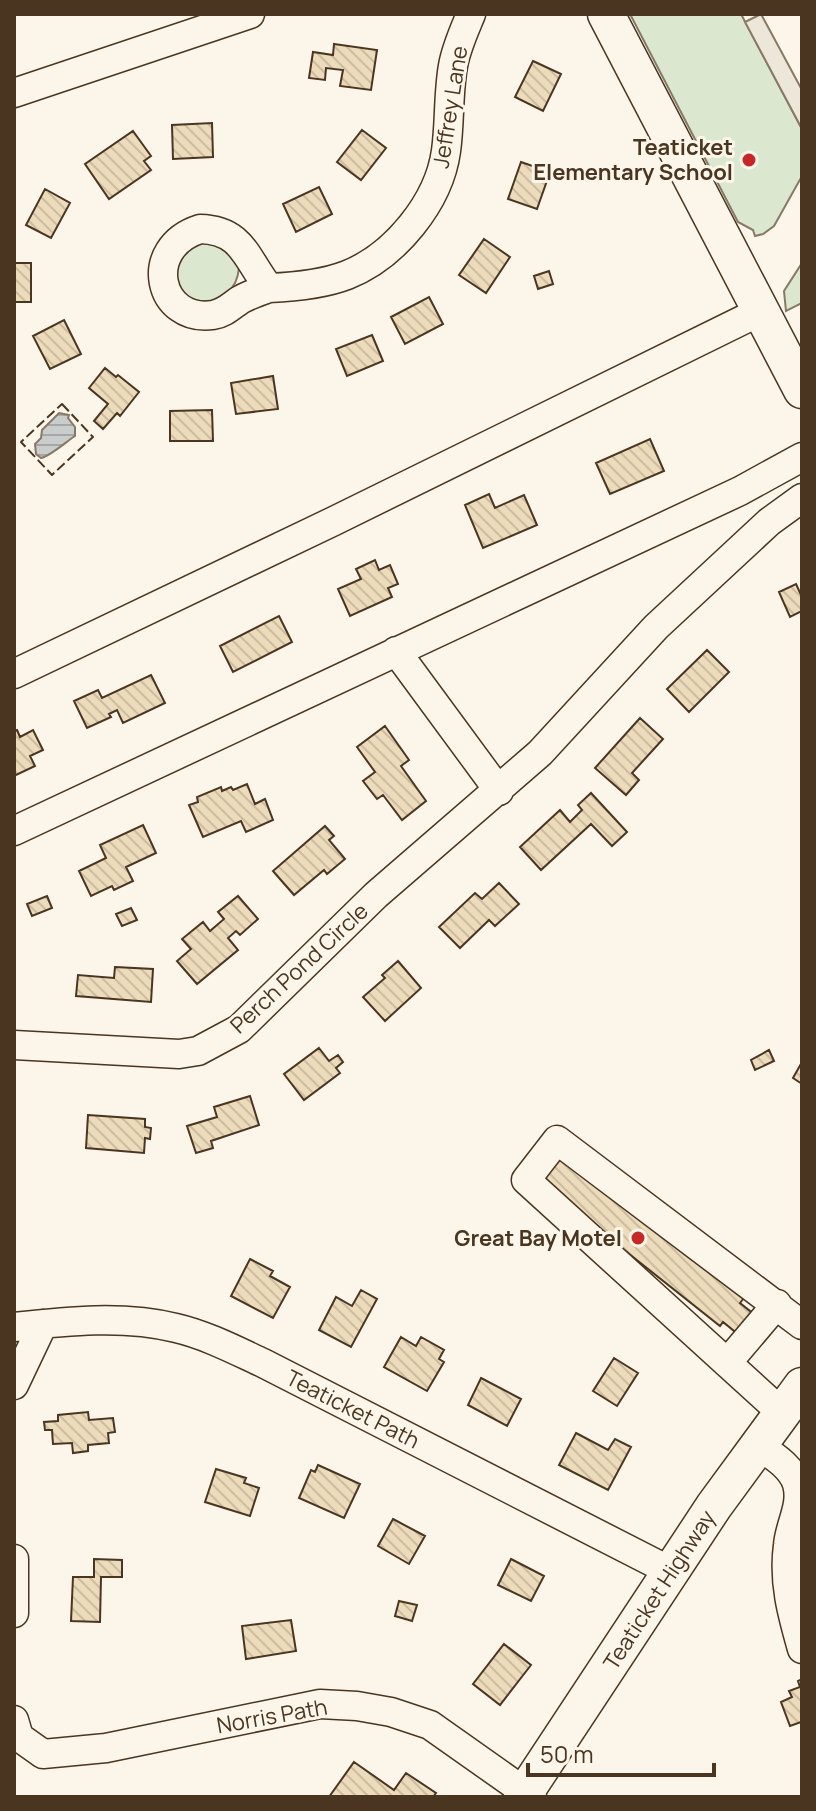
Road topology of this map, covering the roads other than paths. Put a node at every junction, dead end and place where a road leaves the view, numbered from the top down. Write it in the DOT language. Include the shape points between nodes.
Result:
graph roads {
  1 [pos="250,14"];
  2 [pos="471,14"];
  3 [pos="606,14"];
  4 [pos="14,93"];
  5 [pos="269,288"];
  6 [pos="761,311"];
  7 [pos="802,390"];
  8 [pos="802,457"];
  9 [pos="802,498"];
  10 [pos="396,651"];
  11 [pos="14,674"];
  12 [pos="499,791"];
  13 [pos="14,831"];
  14 [pos="14,1045"];
  15 [pos="777,1304"];
  16 [pos="43,1324"];
  17 [pos="802,1325"];
  18 [pos="14,1327"];
  19 [pos="727,1363"];
  20 [pos="14,1385"];
  21 [pos="791,1399"];
  22 [pos="758,1445"];
  23 [pos="14,1559"];
  24 [pos="672,1572"];
  25 [pos="14,1613"];
  26 [pos="802,1649"];
  27 [pos="14,1720"];
  28 [pos="526,1795"];
  1 -- 4 [label="street"];
  2 -- 5 [label="street, Jeffrey Lane" via="453,65 442,170 415,218 358,270"];
  3 -- 6 [label="main road"];
  6 -- 7 [label="main road"];
  6 -- 11 [label="street"];
  8 -- 10 [label="street"];
  9 -- 12 [label="street, Perch Pond Circle" via="656,627"];
  10 -- 12 [label="street"];
  10 -- 13 [label="street"];
  12 -- 14 [label="street, Perch Pond Circle" via="376,895 239,1029 198,1051 166,1054"];
  15 -- 17 [label="street"];
  15 -- 19 [label="street"];
  15 -- 19 [label="street" via="557,1140 526,1180"];
  16 -- 18 [label="street, Teaticket Path"];
  16 -- 20 [label="street"];
  16 -- 24 [label="street, Teaticket Path" via="141,1323 196,1334 263,1363"];
  19 -- 21 [label="street"];
  21 -- 22 [label="main road, Teaticket Highway"];
  22 -- 24 [label="main road, Teaticket Highway"];
  22 -- 26 [label="street" via="797,1481 786,1588"];
  23 -- 25 [label="street"];
  24 -- 28 [label="main road, Teaticket Highway"];
  27 -- 28 [label="street, Norris Path" via="19,1737 43,1754 106,1748 320,1704 357,1706 430,1725"];
}
